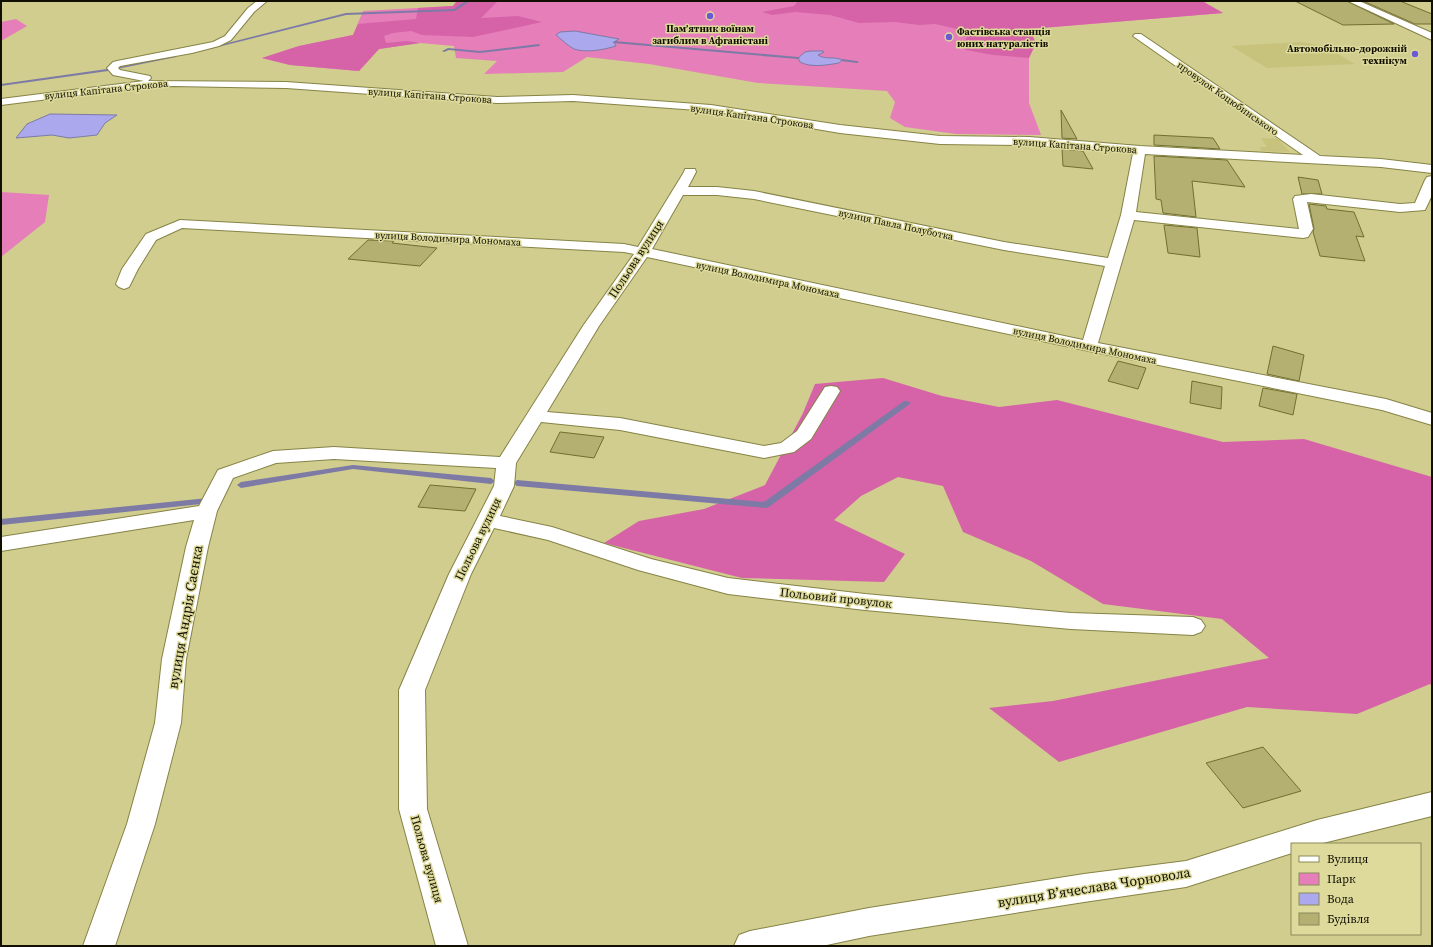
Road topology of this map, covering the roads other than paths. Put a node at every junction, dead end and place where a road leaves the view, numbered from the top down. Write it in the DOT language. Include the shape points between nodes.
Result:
graph roads {
  1 [pos="262,1"];
  2 [pos="1352,1"];
  3 [pos="1138,36"];
  4 [pos="1432,37"];
  5 [pos="174,82"];
  6 [pos="1,102"];
  7 [pos="1140,150"];
  8 [pos="1318,160"];
  9 [pos="1432,169"];
  10 [pos="690,172"];
  11 [pos="1432,180"];
  12 [pos="678,191"];
  13 [pos="1128,215"];
  14 [pos="642,253"];
  15 [pos="1114,263"];
  16 [pos="124,284"];
  17 [pos="1089,346"];
  18 [pos="831,391"];
  19 [pos="535,416"];
  20 [pos="1432,419"];
  21 [pos="506,463"];
  22 [pos="207,511"];
  23 [pos="488,520"];
  24 [pos="1,544"];
  25 [pos="1193,626"];
  26 [pos="1432,804"];
  27 [pos="99,946"];
  28 [pos="452,946"];
  29 [pos="750,946"];
  1 -- 5 [label="street" via="251,10 228,38 216,44 117,64 112,68 117,72"];
  2 -- 4 [label="street"];
  3 -- 8 [label="street, провулок Коцюбинського"];
  5 -- 6 [label="street, вулиця Капітана Строкова"];
  5 -- 7 [label="street, вулиця Капітана Строкова" via="286,85 497,100 573,98 711,108 840,129 940,140 1029,141"];
  7 -- 8 [label="street, вулиця Капітана Строкова"];
  7 -- 13 [label="street"];
  8 -- 9 [label="street, вулиця Капітана Строкова"];
  10 -- 12 [label="street, Польова вулиця"];
  11 -- 13 [label="street" via="1420,206 1400,208 1300,199 1306,229 1303,234"];
  12 -- 14 [label="street, Польова вулиця"];
  12 -- 15 [label="street, вулиця Павла Полуботка" via="754,195 1004,246"];
  13 -- 15 [label="street"];
  14 -- 16 [label="street, вулиця Володимира Мономаха" via="624,248 180,224 151,237"];
  14 -- 17 [label="street, вулиця Володимира Мономаха"];
  14 -- 19 [label="street, Польова вулиця" via="591,326"];
  15 -- 17 [label="street"];
  17 -- 20 [label="street, вулиця Володимира Мономаха" via="1386,405"];
  18 -- 19 [label="street" via="804,435 787,448 764,452 620,424"];
  19 -- 21 [label="street, Польова вулиця"];
  21 -- 22 [label="street, вулиця Андрія Саєнка" via="334,453 273,457 225,474"];
  21 -- 23 [label="street, Польова вулиця" via="504,486"];
  22 -- 24 [label="street"];
  22 -- 27 [label="street, вулиця Андрія Саєнка" via="174,659 168,722 140,824"];
  23 -- 25 [label="street, Польовий провулок" via="552,534 646,565 728,586 865,602 1071,621"];
  23 -- 28 [label="street, Польова вулиця" via="460,574 412,690 413,809"];
  26 -- 29 [label="street, вулиця Вʼячеслава Чорновола" via="1317,832 1186,874 869,922"];
}
